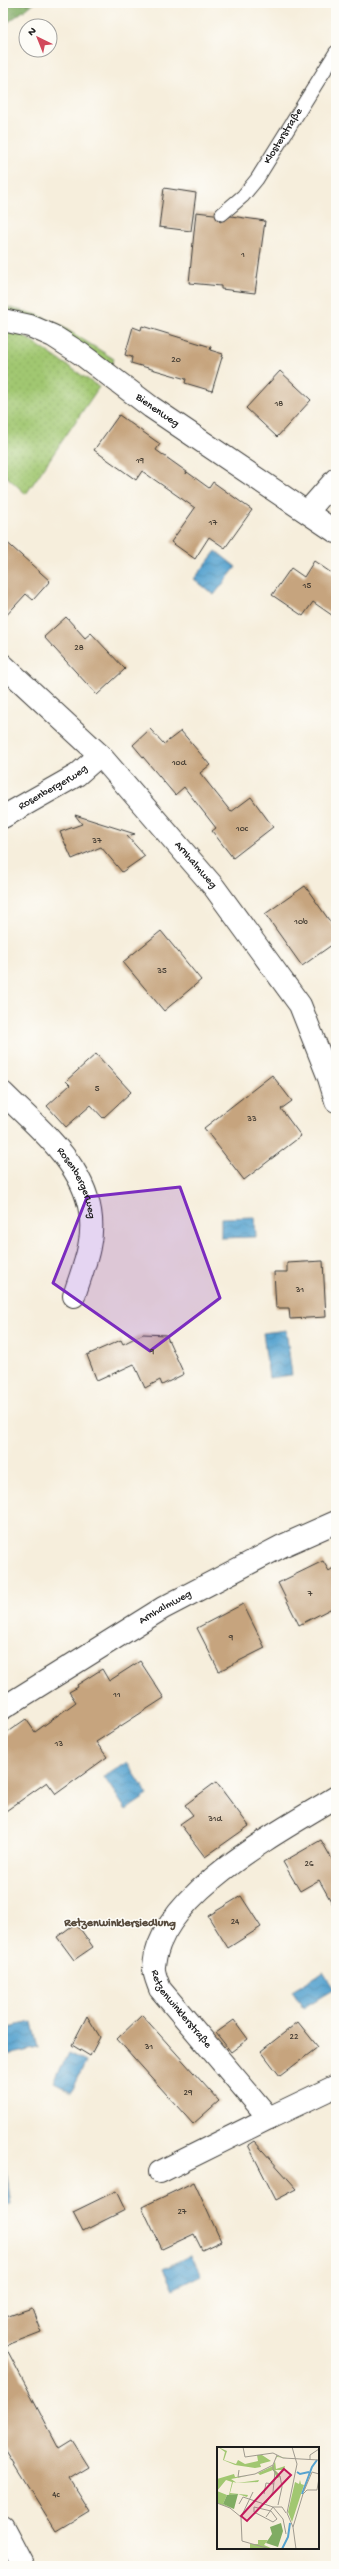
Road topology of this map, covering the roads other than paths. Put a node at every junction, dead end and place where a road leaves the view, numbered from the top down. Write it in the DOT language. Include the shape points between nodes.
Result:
graph roads {
  1 [pos="336,52"];
  2 [pos="222,214"];
  3 [pos="3,320"];
  4 [pos="336,479"];
  5 [pos="308,511"];
  6 [pos="336,532"];
  7 [pos="3,665"];
  8 [pos="100,755"];
  9 [pos="3,817"];
  10 [pos="3,1093"];
  11 [pos="336,1101"];
  12 [pos="74,1296"];
  13 [pos="336,1522"];
  14 [pos="3,1708"];
  15 [pos="336,1797"];
  16 [pos="336,2086"];
  17 [pos="269,2118"];
  18 [pos="160,2172"];
  19 [pos="3,2528"];
  20 [pos="23,2566"];
  1 -- 2 [label="lane, Klosterstraße" via="257,179 243,196"];
  3 -- 5 [label="street, Bienenweg" via="30,326 53,336 151,407"];
  4 -- 5 [label="street"];
  5 -- 6 [label="street, Bienenweg"];
  7 -- 8 [label="street, Arnhalmweg"];
  8 -- 9 [label="street, Rosenbergerweg" via="77,775"];
  8 -- 11 [label="street, Arnhalmweg" via="214,887 300,1005"];
  10 -- 12 [label="street, Rosenbergerweg" via="66,1156 79,1175 87,1199 90,1245"];
  13 -- 14 [label="street, Arnhalmweg" via="282,1546 163,1608"];
  15 -- 17 [label="street, Retzenwinklerstraße" via="270,1837 213,1878 176,1915 161,1940 154,1967 160,1989"];
  16 -- 17 [label="street"];
  17 -- 18 [label="street"];
  19 -- 20 [label="street"];
}
